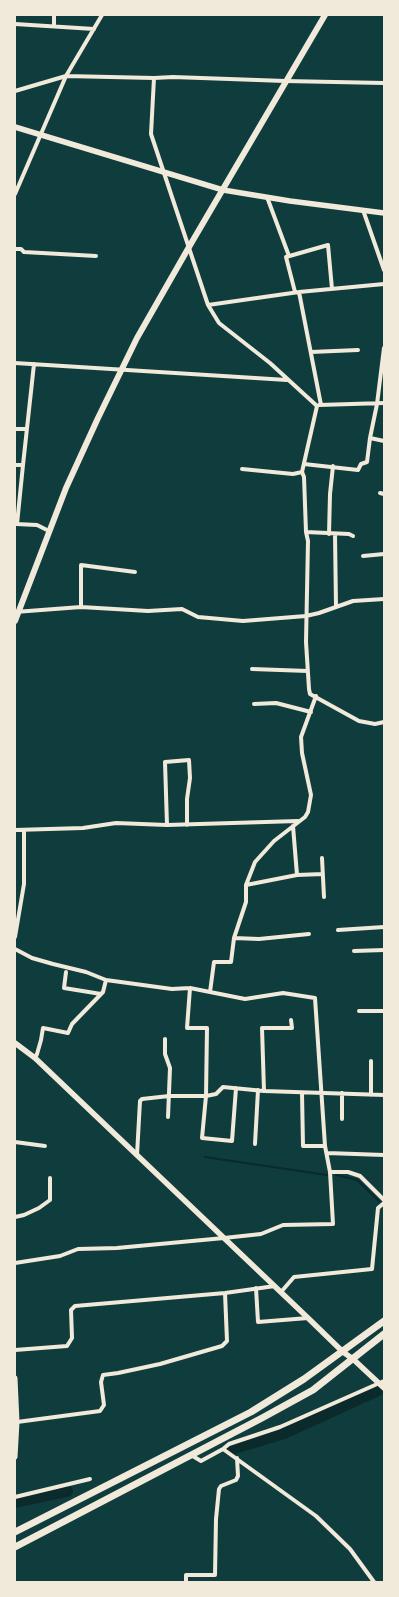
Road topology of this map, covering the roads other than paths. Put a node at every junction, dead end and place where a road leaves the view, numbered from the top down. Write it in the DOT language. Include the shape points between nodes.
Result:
graph roads {
  1 [pos="54,15"];
  2 [pos="102,15"];
  3 [pos="325,15"];
  4 [pos="15,24"];
  5 [pos="54,26"];
  6 [pos="94,29"];
  7 [pos="66,76"];
  8 [pos="154,78"];
  9 [pos="285,81"];
  10 [pos="384,83"];
  11 [pos="15,92"];
  12 [pos="15,127"];
  13 [pos="41,136"];
  14 [pos="165,172"];
  15 [pos="222,190"];
  16 [pos="15,194"];
  17 [pos="267,197"];
  18 [pos="363,210"];
  19 [pos="384,213"];
  20 [pos="188,247"];
  21 [pos="15,249"];
  22 [pos="96,256"];
  23 [pos="289,256"];
  24 [pos="384,270"];
  25 [pos="384,284"];
  26 [pos="332,290"];
  27 [pos="297,292"];
  28 [pos="208,305"];
  29 [pos="384,348"];
  30 [pos="358,350"];
  31 [pos="311,352"];
  32 [pos="15,363"];
  33 [pos="34,364"];
  34 [pos="121,370"];
  35 [pos="288,380"];
  36 [pos="384,403"];
  37 [pos="377,404"];
  38 [pos="319,406"];
  39 [pos="15,429"];
  40 [pos="27,429"];
  41 [pos="370,438"];
  42 [pos="384,441"];
  43 [pos="304,464"];
  44 [pos="15,465"];
  45 [pos="23,465"];
  46 [pos="333,466"];
  47 [pos="242,469"];
  48 [pos="302,472"];
  49 [pos="16,524"];
  50 [pos="48,531"];
  51 [pos="306,532"];
  52 [pos="329,534"];
  53 [pos="335,534"];
  54 [pos="353,536"];
  55 [pos="384,554"];
  56 [pos="363,556"];
  57 [pos="135,572"];
  58 [pos="384,599"];
  59 [pos="81,607"];
  60 [pos="336,607"];
  61 [pos="17,612"];
  62 [pos="306,616"];
  63 [pos="15,621"];
  64 [pos="252,669"];
  65 [pos="308,671"];
  66 [pos="316,696"];
  67 [pos="254,704"];
  68 [pos="311,712"];
  69 [pos="384,722"];
  70 [pos="298,821"];
  71 [pos="167,825"];
  72 [pos="187,825"];
  73 [pos="293,826"];
  74 [pos="15,830"];
  75 [pos="24,830"];
  76 [pos="322,858"];
  77 [pos="323,874"];
  78 [pos="297,875"];
  79 [pos="246,885"];
  80 [pos="324,897"];
  81 [pos="17,919"];
  82 [pos="384,927"];
  83 [pos="338,930"];
  84 [pos="309,934"];
  85 [pos="15,937"];
  86 [pos="234,938"];
  87 [pos="15,949"];
  88 [pos="384,950"];
  89 [pos="354,951"];
  90 [pos="66,972"];
  91 [pos="106,980"];
  92 [pos="190,988"];
  93 [pos="210,992"];
  94 [pos="101,994"];
  95 [pos="359,1011"];
  96 [pos="384,1011"];
  97 [pos="292,1020"];
  98 [pos="165,1039"];
  99 [pos="15,1043"];
  100 [pos="34,1058"];
  101 [pos="371,1062"];
  102 [pos="236,1088"];
  103 [pos="258,1090"];
  104 [pos="264,1091"];
  105 [pos="302,1092"];
  106 [pos="320,1093"];
  107 [pos="342,1094"];
  108 [pos="371,1095"];
  109 [pos="384,1095"];
  110 [pos="169,1096"];
  111 [pos="206,1096"];
  112 [pos="168,1117"];
  113 [pos="342,1119"];
  114 [pos="15,1142"];
  115 [pos="255,1144"];
  116 [pos="45,1146"];
  117 [pos="324,1146"];
  118 [pos="327,1153"];
  119 [pos="137,1155"];
  120 [pos="384,1155"];
  121 [pos="330,1172"];
  122 [pos="50,1178"];
  123 [pos="384,1202"];
  124 [pos="15,1217"];
  125 [pos="224,1238"];
  126 [pos="15,1263"];
  127 [pos="275,1286"];
  128 [pos="256,1288"];
  129 [pos="281,1292"];
  130 [pos="225,1293"];
  131 [pos="308,1318"];
  132 [pos="384,1321"];
  133 [pos="384,1334"];
  134 [pos="15,1350"];
  135 [pos="343,1352"];
  136 [pos="353,1359"];
  137 [pos="15,1378"];
  138 [pos="381,1382"];
  139 [pos="384,1388"];
  140 [pos="17,1422"];
  141 [pos="223,1449"];
  142 [pos="191,1455"];
  143 [pos="15,1457"];
  144 [pos="237,1458"];
  145 [pos="90,1478"];
  146 [pos="15,1496"];
  147 [pos="15,1532"];
  148 [pos="15,1547"];
  149 [pos="186,1582"];
  150 [pos="374,1582"];
  1 -- 5 [label="street"];
  2 -- 6 [label="street"];
  3 -- 9 [label="main road"];
  4 -- 5 [label="street"];
  5 -- 6 [label="street"];
  6 -- 7 [label="street"];
  7 -- 8 [label="street"];
  7 -- 11 [label="street"];
  7 -- 13 [label="street"];
  8 -- 9 [label="street"];
  8 -- 14 [label="street" via="151,134"];
  9 -- 10 [label="street"];
  9 -- 15 [label="main road"];
  12 -- 13 [label="main road"];
  13 -- 14 [label="main road"];
  13 -- 16 [label="street"];
  14 -- 15 [label="main road"];
  14 -- 20 [label="street"];
  15 -- 17 [label="main road"];
  15 -- 20 [label="main road"];
  17 -- 18 [label="main road"];
  17 -- 23 [label="street"];
  18 -- 19 [label="main road"];
  18 -- 24 [label="street"];
  20 -- 28 [label="street"];
  20 -- 34 [label="main road"];
  21 -- 22 [label="street" via="24,252"];
  23 -- 26 [label="street" via="328,245"];
  23 -- 27 [label="street" via="286,257"];
  25 -- 26 [label="street"];
  26 -- 27 [label="street"];
  27 -- 28 [label="street"];
  27 -- 31 [label="street"];
  28 -- 35 [label="street" via="219,323"];
  29 -- 37 [label="street"];
  30 -- 31 [label="street"];
  31 -- 38 [label="street"];
  32 -- 33 [label="street"];
  33 -- 34 [label="street"];
  33 -- 40 [label="street"];
  34 -- 35 [label="street"];
  34 -- 50 [label="main road"];
  35 -- 38 [label="street"];
  36 -- 37 [label="street"];
  37 -- 38 [label="street"];
  37 -- 41 [label="street"];
  38 -- 43 [label="street"];
  39 -- 40 [label="street"];
  40 -- 45 [label="street"];
  41 -- 42 [label="street"];
  41 -- 46 [label="street" via="367,462 361,464 358,470"];
  43 -- 46 [label="street"];
  43 -- 48 [label="street"];
  44 -- 45 [label="street"];
  45 -- 49 [label="street"];
  46 -- 52 [label="street"];
  47 -- 48 [label="street" via="292,474"];
  48 -- 51 [label="street"];
  49 -- 50 [label="street" via="37,525"];
  50 -- 61 [label="main road"];
  51 -- 52 [label="street"];
  51 -- 62 [label="street"];
  52 -- 53 [label="street"];
  53 -- 54 [label="street"];
  53 -- 60 [label="street"];
  55 -- 56 [label="street"];
  57 -- 59 [label="street" via="81,565"];
  58 -- 60 [label="street" via="353,601"];
  59 -- 61 [label="street"];
  59 -- 62 [label="street" via="182,609 198,617 243,621"];
  60 -- 62 [label="street"];
  61 -- 63 [label="main road"];
  62 -- 65 [label="street"];
  64 -- 65 [label="street"];
  65 -- 66 [label="street" via="310,694"];
  66 -- 68 [label="street"];
  66 -- 69 [label="street" via="359,721 375,724"];
  67 -- 68 [label="street" via="276,703"];
  68 -- 70 [label="street" via="301,737 311,795 308,812"];
  70 -- 72 [label="street"];
  70 -- 73 [label="street"];
  71 -- 72 [label="street"];
  71 -- 72 [label="street" via="165,762 189,760"];
  71 -- 75 [label="street" via="116,823 83,828"];
  73 -- 78 [label="street"];
  73 -- 79 [label="street" via="258,858"];
  74 -- 75 [label="street"];
  75 -- 81 [label="street" via="24,884"];
  76 -- 77 [label="street"];
  77 -- 78 [label="street"];
  77 -- 80 [label="street"];
  78 -- 79 [label="street"];
  79 -- 86 [label="street" via="246,902"];
  81 -- 85 [label="street"];
  82 -- 83 [label="street"];
  84 -- 86 [label="street" via="259,939"];
  86 -- 93 [label="street" via="231,962 214,962"];
  87 -- 91 [label="street" via="32,958"];
  88 -- 89 [label="street"];
  90 -- 94 [label="street" via="64,988"];
  91 -- 92 [label="street" via="172,989"];
  91 -- 94 [label="street"];
  92 -- 93 [label="street"];
  92 -- 111 [label="street" via="187,1028 207,1028"];
  93 -- 106 [label="street" via="245,999 283,992 315,998"];
  94 -- 100 [label="street" via="72,1024 68,1033 43,1028"];
  95 -- 96 [label="street"];
  97 -- 104 [label="street" via="292,1028 262,1028"];
  98 -- 110 [label="street" via="165,1054 170,1068"];
  99 -- 100 [label="main road"];
  100 -- 119 [label="main road"];
  101 -- 108 [label="street"];
  102 -- 103 [label="street"];
  102 -- 111 [label="street" via="223,1087 216,1094"];
  102 -- 111 [label="street" via="232,1141 202,1138"];
  103 -- 104 [label="street"];
  103 -- 115 [label="street"];
  104 -- 105 [label="street"];
  105 -- 106 [label="street"];
  105 -- 117 [label="street" via="303,1146"];
  106 -- 107 [label="street"];
  106 -- 117 [label="street"];
  107 -- 108 [label="street"];
  107 -- 113 [label="street"];
  108 -- 109 [label="street"];
  110 -- 111 [label="street"];
  110 -- 112 [label="street"];
  110 -- 119 [label="street" via="140,1101"];
  114 -- 116 [label="street"];
  117 -- 118 [label="street"];
  118 -- 120 [label="street"];
  118 -- 121 [label="street"];
  119 -- 125 [label="main road"];
  121 -- 123 [label="street" via="348,1172 360,1176"];
  121 -- 125 [label="street" via="333,1224 283,1225 261,1234"];
  122 -- 124 [label="street" via="50,1200 24,1215"];
  123 -- 129 [label="street" via="378,1208 372,1269 294,1277"];
  125 -- 126 [label="street" via="78,1249 60,1256"];
  125 -- 127 [label="main road"];
  127 -- 128 [label="street"];
  127 -- 129 [label="main road"];
  128 -- 130 [label="street"];
  128 -- 131 [label="street" via="258,1322"];
  129 -- 131 [label="main road"];
  130 -- 134 [label="street" via="75,1306 71,1310 72,1338 67,1346"];
  130 -- 140 [label="street" via="227,1341 222,1346 160,1364 103,1375 101,1382 104,1405 100,1411"];
  131 -- 135 [label="main road"];
  132 -- 135 [label="highway"];
  133 -- 136 [label="highway"];
  135 -- 136 [label="main road"];
  135 -- 147 [label="highway" via="251,1412"];
  136 -- 138 [label="main road"];
  136 -- 142 [label="highway" via="313,1390"];
  137 -- 140 [label="street"];
  138 -- 139 [label="main road"];
  138 -- 141 [label="street" via="280,1427 229,1444"];
  140 -- 143 [label="street"];
  141 -- 142 [label="street" via="201,1461"];
  141 -- 144 [label="street"];
  142 -- 148 [label="highway"];
  144 -- 149 [label="street" via="236,1480 219,1489 215,1576 186,1576"];
  144 -- 150 [label="street" via="316,1516 350,1549"];
  145 -- 146 [label="street"];
}
